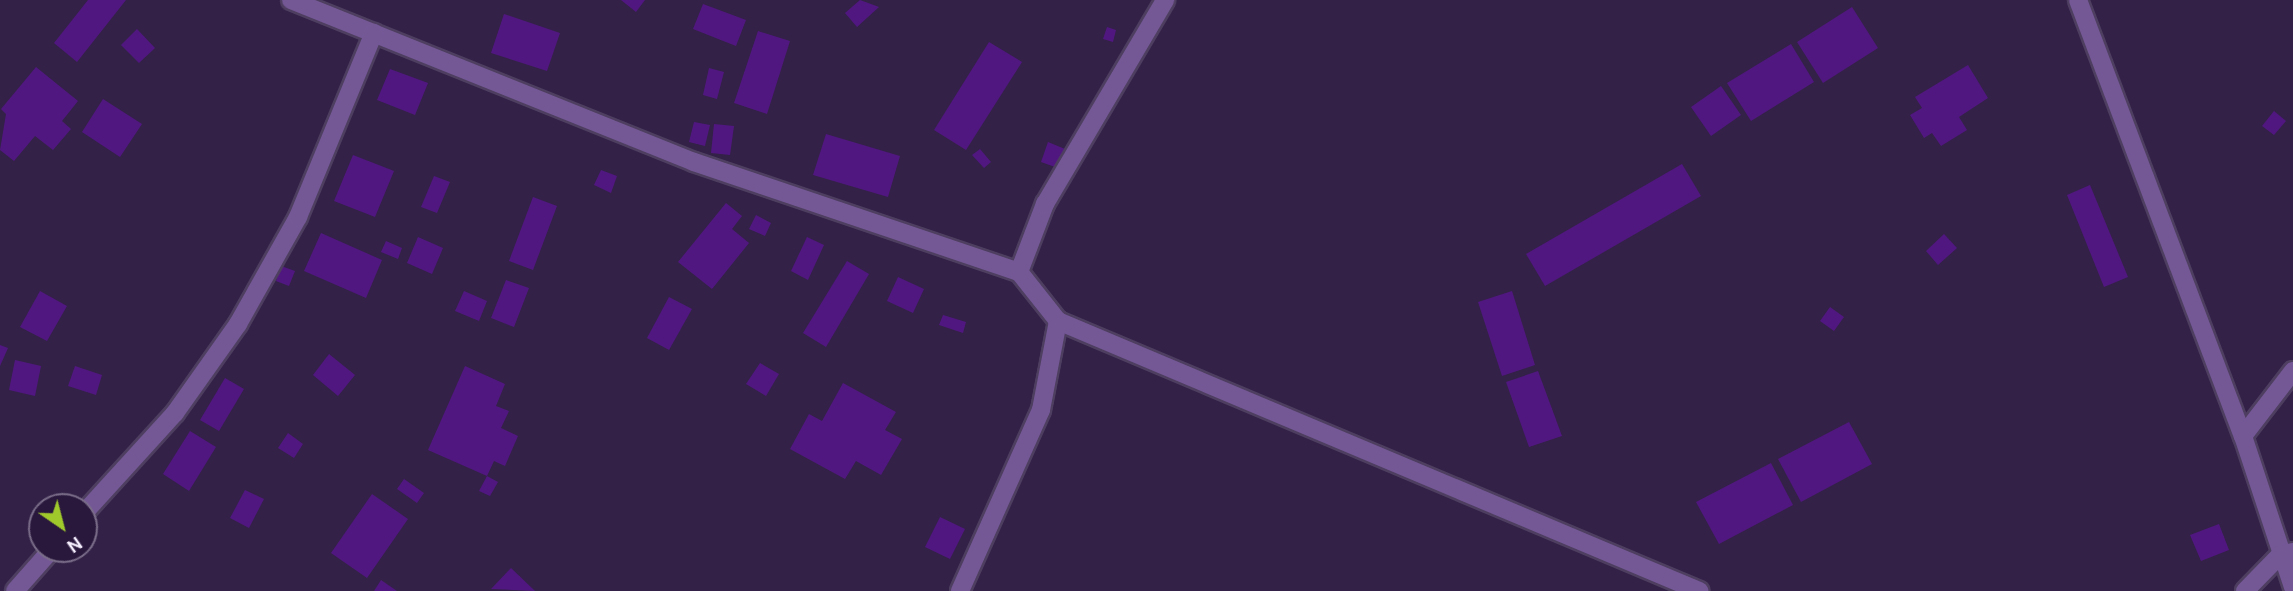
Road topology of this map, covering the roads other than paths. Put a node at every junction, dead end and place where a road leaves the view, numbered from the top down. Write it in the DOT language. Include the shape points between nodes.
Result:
graph roads {
  1 [pos="291,0"];
  2 [pos="1164,0"];
  3 [pos="2078,0"];
  4 [pos="374,33"];
  5 [pos="1019,272"];
  6 [pos="1058,321"];
  7 [pos="2293,371"];
  8 [pos="2243,436"];
  9 [pos="98,498"];
  10 [pos="2287,553"];
  11 [pos="39,563"];
  12 [pos="2293,587"];
  13 [pos="15,591"];
  14 [pos="960,591"];
  15 [pos="1699,591"];
  16 [pos="2245,591"];
  1 -- 4 [label="street"];
  2 -- 5 [label="street" via="1045,204"];
  3 -- 8 [label="street"];
  4 -- 5 [label="street" via="694,162"];
  4 -- 9 [label="street" via="298,217 238,324 175,413"];
  5 -- 6 [label="street"];
  6 -- 14 [label="street" via="1041,410"];
  6 -- 15 [label="street"];
  7 -- 8 [label="street"];
  8 -- 10 [label="street"];
  10 -- 12 [label="street"];
  10 -- 16 [label="street"];
  11 -- 13 [label="street"];
}
